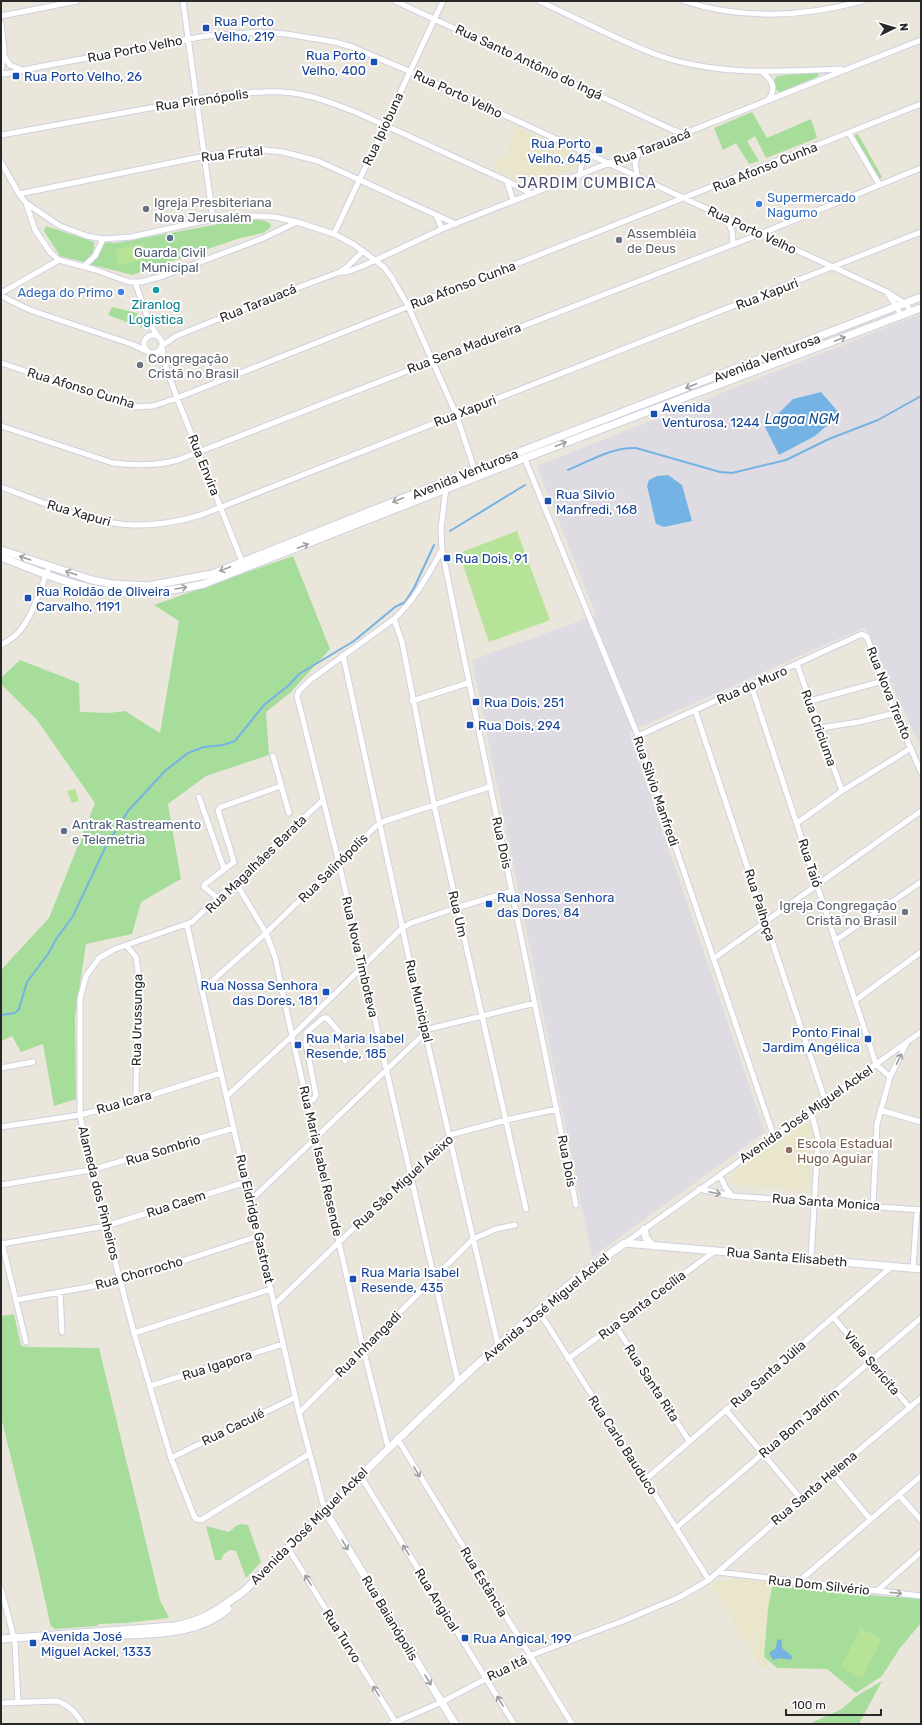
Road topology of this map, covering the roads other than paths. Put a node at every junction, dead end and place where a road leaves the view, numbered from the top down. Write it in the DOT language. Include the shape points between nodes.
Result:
graph roads {
  1 [pos="77,1"];
  2 [pos="183,1"];
  3 [pos="395,1"];
  4 [pos="443,1"];
  5 [pos="539,1"];
  6 [pos="684,1"];
  7 [pos="862,1"];
  8 [pos="1,16"];
  9 [pos="435,18"];
  10 [pos="1,24"];
  11 [pos="189,38"];
  12 [pos="921,40"];
  13 [pos="4,56"];
  14 [pos="846,68"];
  15 [pos="23,70"];
  16 [pos="1,71"];
  17 [pos="410,72"];
  18 [pos="762,72"];
  19 [pos="1,74"];
  20 [pos="197,98"];
  21 [pos="767,101"];
  22 [pos="921,104"];
  23 [pos="384,124"];
  24 [pos="663,125"];
  25 [pos="849,133"];
  26 [pos="686,134"];
  27 [pos="1,135"];
  28 [pos="672,139"];
  29 [pos="580,151"];
  30 [pos="639,152"];
  31 [pos="205,156"];
  32 [pos="1,162"];
  33 [pos="610,163"];
  34 [pos="921,168"];
  35 [pos="580,174"];
  36 [pos="637,175"];
  37 [pos="360,179"];
  38 [pos="507,181"];
  39 [pos="879,184"];
  40 [pos="19,194"];
  41 [pos="532,194"];
  42 [pos="686,198"];
  43 [pos="513,201"];
  44 [pos="26,203"];
  45 [pos="436,214"];
  46 [pos="726,218"];
  47 [pos="213,219"];
  48 [pos="297,222"];
  49 [pos="456,224"];
  50 [pos="442,229"];
  51 [pos="921,232"];
  52 [pos="334,234"];
  53 [pos="760,234"];
  54 [pos="103,239"];
  55 [pos="733,244"];
  56 [pos="363,251"];
  57 [pos="375,259"];
  58 [pos="59,260"];
  59 [pos="84,266"];
  60 [pos="834,268"];
  61 [pos="340,272"];
  62 [pos="135,282"];
  63 [pos="887,292"];
  64 [pos="1,294"];
  65 [pos="921,298"];
  66 [pos="906,304"];
  67 [pos="408,306"];
  68 [pos="897,307"];
  69 [pos="921,308"];
  70 [pos="911,312"];
  71 [pos="901,316"];
  72 [pos="149,322"];
  73 [pos="150,335"];
  74 [pos="158,336"];
  75 [pos="176,336"];
  76 [pos="144,342"];
  77 [pos="134,345"];
  78 [pos="162,346"];
  79 [pos="148,352"];
  80 [pos="156,353"];
  81 [pos="433,360"];
  82 [pos="164,361"];
  83 [pos="1,363"];
  84 [pos="177,398"];
  85 [pos="456,414"];
  86 [pos="1,426"];
  87 [pos="198,452"];
  88 [pos="523,454"];
  89 [pos="476,474"];
  90 [pos="447,481"];
  91 [pos="1,487"];
  92 [pos="446,490"];
  93 [pos="220,507"];
  94 [pos="1,550"];
  95 [pos="442,550"];
  96 [pos="1,557"];
  97 [pos="244,565"];
  98 [pos="48,570"];
  99 [pos="394,619"];
  100 [pos="866,636"];
  101 [pos="1,645"];
  102 [pos="343,655"];
  103 [pos="797,664"];
  104 [pos="883,682"];
  105 [pos="468,683"];
  106 [pos="751,685"];
  107 [pos="412,701"];
  108 [pos="810,701"];
  109 [pos="696,710"];
  110 [pos="895,713"];
  111 [pos="820,728"];
  112 [pos="638,736"];
  113 [pos="911,748"];
  114 [pos="273,756"];
  115 [pos="921,772"];
  116 [pos="281,786"];
  117 [pos="489,787"];
  118 [pos="842,791"];
  119 [pos="199,797"];
  120 [pos="323,800"];
  121 [pos="434,805"];
  122 [pos="921,811"];
  123 [pos="289,813"];
  124 [pos="380,823"];
  125 [pos="797,823"];
  126 [pos="339,863"];
  127 [pos="224,869"];
  128 [pos="921,882"];
  129 [pos="236,883"];
  130 [pos="817,886"];
  131 [pos="512,891"];
  132 [pos="219,899"];
  133 [pos="456,908"];
  134 [pos="766,922"];
  135 [pos="187,925"];
  136 [pos="402,928"];
  137 [pos="266,933"];
  138 [pos="836,940"];
  139 [pos="126,945"];
  140 [pos="921,952"];
  141 [pos="713,959"];
  142 [pos="362,968"];
  143 [pos="202,990"];
  144 [pos="856,1000"];
  145 [pos="535,1003"];
  146 [pos="482,1016"];
  147 [pos="425,1032"];
  148 [pos="921,1032"];
  149 [pos="292,1036"];
  150 [pos="907,1042"];
  151 [pos="345,1061"];
  152 [pos="33,1062"];
  153 [pos="876,1064"];
  154 [pos="1,1068"];
  155 [pos="386,1069"];
  156 [pos="221,1073"];
  157 [pos="890,1077"];
  158 [pos="227,1096"];
  159 [pos="136,1100"];
  160 [pos="825,1100"];
  161 [pos="307,1101"];
  162 [pos="557,1109"];
  163 [pos="880,1110"];
  164 [pos="811,1111"];
  165 [pos="80,1115"];
  166 [pos="506,1120"];
  167 [pos="921,1122"];
  168 [pos="1,1127"];
  169 [pos="234,1128"];
  170 [pos="450,1135"];
  171 [pos="774,1137"];
  172 [pos="316,1138"];
  173 [pos="92,1170"];
  174 [pos="411,1174"];
  175 [pos="720,1174"];
  176 [pos="246,1182"];
  177 [pos="1,1185"];
  178 [pos="699,1190"];
  179 [pos="732,1196"];
  180 [pos="251,1200"];
  181 [pos="815,1202"];
  182 [pos="576,1205"];
  183 [pos="873,1205"];
  184 [pos="526,1209"];
  185 [pos="919,1210"];
  186 [pos="515,1225"];
  187 [pos="106,1226"];
  188 [pos="644,1229"];
  189 [pos="259,1236"];
  190 [pos="473,1239"];
  191 [pos="340,1242"];
  192 [pos="2,1243"];
  193 [pos="625,1243"];
  194 [pos="653,1246"];
  195 [pos="715,1251"];
  196 [pos="811,1259"];
  197 [pos="891,1267"];
  198 [pos="913,1268"];
  199 [pos="921,1269"];
  200 [pos="434,1278"];
  201 [pos="120,1281"];
  202 [pos="270,1289"];
  203 [pos="60,1292"];
  204 [pos="16,1300"];
  205 [pos="275,1304"];
  206 [pos="538,1310"];
  207 [pos="834,1318"];
  208 [pos="921,1318"];
  209 [pos="615,1325"];
  210 [pos="62,1332"];
  211 [pos="134,1333"];
  212 [pos="26,1342"];
  213 [pos="283,1344"];
  214 [pos="498,1345"];
  215 [pos="363,1348"];
  216 [pos="568,1359"];
  217 [pos="870,1362"];
  218 [pos="458,1382"];
  219 [pos="150,1386"];
  220 [pos="296,1397"];
  221 [pos="921,1398"];
  222 [pos="910,1408"];
  223 [pos="726,1410"];
  224 [pos="300,1413"];
  225 [pos="397,1438"];
  226 [pos="689,1441"];
  227 [pos="388,1447"];
  228 [pos="763,1453"];
  229 [pos="309,1454"];
  230 [pos="171,1458"];
  231 [pos="832,1473"];
  232 [pos="360,1475"];
  233 [pos="921,1476"];
  234 [pos="645,1480"];
  235 [pos="899,1495"];
  236 [pos="802,1499"];
  237 [pos="325,1512"];
  238 [pos="870,1519"];
  239 [pos="921,1520"];
  240 [pos="676,1528"];
  241 [pos="288,1548"];
  242 [pos="921,1552"];
  243 [pos="718,1572"];
  244 [pos="709,1580"];
  245 [pos="797,1583"];
  246 [pos="1,1589"];
  247 [pos="877,1591"];
  248 [pos="921,1596"];
  249 [pos="1,1640"];
  250 [pos="14,1640"];
  251 [pos="529,1656"];
  252 [pos="486,1678"];
  253 [pos="1,1702"];
  254 [pos="18,1702"];
  255 [pos="442,1702"];
  256 [pos="394,1723"];
  257 [pos="83,1724"];
  258 [pos="455,1724"];
  259 [pos="514,1724"];
  260 [pos="572,1724"];
  1 -- 8 [label="street"];
  2 -- 11 [label="street"];
  3 -- 9 [label="street, Rua Santo Antônio do Ingá"];
  4 -- 9 [label="street, Rua Ipiobuna"];
  5 -- 18 [label="street" via="652,53 681,62"];
  6 -- 7 [label="street" via="752,14 779,14 827,9"];
  9 -- 17 [label="street, Rua Ipiobuna"];
  9 -- 24 [label="street, Rua Santo Antônio do Ingá"];
  10 -- 13 [label="street"];
  11 -- 15 [label="street, Rua Porto Velho"];
  11 -- 17 [label="street, Rua Porto Velho" via="241,32 302,36 352,47"];
  11 -- 20 [label="street"];
  12 -- 14 [label="street, Rua Tarauacá"];
  13 -- 15 [label="street" via="10,65"];
  13 -- 16 [label="street"];
  14 -- 18 [label="street"];
  14 -- 21 [label="street, Rua Tarauacá"];
  15 -- 19 [label="street, Rua Porto Velho"];
  17 -- 23 [label="street, Rua Ipiobuna"];
  17 -- 29 [label="street, Rua Porto Velho"];
  18 -- 21 [label="street" via="774,88"];
  20 -- 23 [label="street, Rua Pirenópolis" via="254,92 292,93 334,104"];
  20 -- 27 [label="street, Rua Pirenópolis"];
  20 -- 31 [label="street"];
  21 -- 26 [label="street, Rua Tarauacá"];
  22 -- 25 [label="street, Rua Afonso Cunha"];
  23 -- 37 [label="street, Rua Ipiobuna"];
  23 -- 38 [label="street, Rua Pirenópolis"];
  24 -- 26 [label="street, Rua Santo Antônio do Ingá"];
  24 -- 28 [label="street"];
  25 -- 39 [label="street"];
  25 -- 42 [label="street, Rua Afonso Cunha"];
  26 -- 28 [label="street, Rua Tarauacá"];
  28 -- 30 [label="street, Rua Tarauacá"];
  29 -- 33 [label="street, Rua Porto Velho"];
  29 -- 35 [label="street"];
  30 -- 33 [label="street, Rua Tarauacá"];
  30 -- 36 [label="street" via="635,163"];
  31 -- 37 [label="street, Rua Frutal" via="245,150 283,152 318,161"];
  31 -- 40 [label="street, Rua Frutal"];
  31 -- 47 [label="street"];
  32 -- 40 [label="street"];
  33 -- 35 [label="street, Rua Tarauacá"];
  33 -- 36 [label="street, Rua Porto Velho"];
  34 -- 39 [label="street, Rua Sena Madureira"];
  35 -- 41 [label="street, Rua Tarauacá"];
  36 -- 42 [label="street, Rua Porto Velho"];
  37 -- 45 [label="street, Rua Frutal"];
  37 -- 52 [label="street, Rua Ipiobuna"];
  38 -- 41 [label="street, Rua Pirenópolis"];
  38 -- 43 [label="street"];
  39 -- 53 [label="street, Rua Sena Madureira"];
  40 -- 44 [label="street"];
  41 -- 43 [label="street, Rua Tarauacá"];
  42 -- 46 [label="street, Rua Porto Velho"];
  42 -- 67 [label="street, Rua Afonso Cunha"];
  43 -- 49 [label="street, Rua Tarauacá"];
  44 -- 54 [label="street" via="60,226"];
  44 -- 58 [label="street" via="35,230 50,252"];
  45 -- 49 [label="street, Rua Frutal"];
  45 -- 50 [label="street"];
  46 -- 53 [label="street, Rua Porto Velho"];
  46 -- 55 [label="street" via="732,231"];
  47 -- 48 [label="street" via="252,216 275,217"];
  47 -- 54 [label="street" via="131,237"];
  48 -- 52 [label="street"];
  48 -- 62 [label="street" via="261,239 148,280"];
  49 -- 50 [label="street, Rua Tarauacá"];
  50 -- 57 [label="street, Rua Tarauacá"];
  51 -- 60 [label="street, Rua Xapuri"];
  52 -- 56 [label="street"];
  53 -- 55 [label="street, Rua Sena Madureira"];
  53 -- 60 [label="street, Rua Porto Velho"];
  54 -- 59 [label="street" via="95,256"];
  55 -- 81 [label="street, Rua Sena Madureira"];
  56 -- 57 [label="street"];
  56 -- 61 [label="street, Rua Tarauacá"];
  57 -- 61 [label="street, Rua Tarauacá" via="347,272"];
  57 -- 67 [label="street" via="392,278"];
  58 -- 59 [label="street"];
  58 -- 64 [label="street"];
  59 -- 62 [label="street"];
  60 -- 63 [label="street, Rua Porto Velho"];
  60 -- 85 [label="street, Rua Xapuri"];
  61 -- 75 [label="street, Rua Tarauacá"];
  62 -- 72 [label="street"];
  63 -- 66 [label="street, Rua Porto Velho"];
  63 -- 68 [label="street"];
  64 -- 77 [label="street" via="30,310"];
  65 -- 66 [label="street, Avenida Venturosa"];
  66 -- 68 [label="street, Avenida Venturosa"];
  66 -- 70 [label="street, Rua Porto Velho"];
  67 -- 81 [label="street"];
  67 -- 84 [label="street, Rua Afonso Cunha"];
  68 -- 71 [label="street"];
  68 -- 88 [label="street, Avenida Venturosa, one-way"];
  69 -- 70 [label="street, Avenida Venturosa"];
  70 -- 71 [label="street, Avenida Venturosa"];
  88 -- 71 [label="street, Avenida Venturosa, one-way"];
  72 -- 73 [label="street"];
  72 -- 74 [label="street"];
  73 -- 74 [label="street"];
  73 -- 76 [label="street"];
  74 -- 75 [label="street, Rua Tarauacá"];
  74 -- 78 [label="street"];
  75 -- 78 [label="street, Rua Tarauacá"];
  76 -- 77 [label="street"];
  76 -- 79 [label="street" via="144,348"];
  77 -- 79 [label="street"];
  78 -- 80 [label="street"];
  78 -- 82 [label="street, Rua Envira"];
  79 -- 80 [label="street"];
  80 -- 82 [label="street, Rua Envira"];
  81 -- 85 [label="street"];
  81 -- 87 [label="street, Rua Sena Madureira"];
  82 -- 84 [label="street, Rua Envira"];
  83 -- 84 [label="street, Rua Afonso Cunha" via="133,407 153,406"];
  84 -- 87 [label="street, Rua Envira"];
  85 -- 89 [label="street"];
  85 -- 93 [label="street, Rua Xapuri"];
  86 -- 87 [label="street, Rua Sena Madureira" via="93,457 126,465 164,464"];
  87 -- 93 [label="street, Rua Envira"];
  88 -- 89 [label="street, Avenida Venturosa"];
  88 -- 112 [label="street, Rua Silvio Manfredi"];
  89 -- 90 [label="street, Avenida Venturosa"];
  89 -- 92 [label="street, Avenida Venturosa"];
  90 -- 92 [label="street, Rua Dois"];
  90 -- 97 [label="street, Avenida Venturosa, one-way"];
  91 -- 93 [label="street, Rua Xapuri" via="77,514 137,526 188,518"];
  92 -- 95 [label="street, Rua Dois" via="441,528"];
  97 -- 92 [label="street, Avenida Venturosa, one-way"];
  93 -- 97 [label="street, Rua Envira"];
  98 -- 94 [label="street, Avenida Venturosa, one-way"];
  95 -- 99 [label="street" via="412,600"];
  95 -- 105 [label="street, Rua Dois"];
  96 -- 98 [label="street, Avenida Venturosa"];
  97 -- 98 [label="street, Avenida Venturosa" via="204,584 140,593 90,588"];
  98 -- 101 [label="street" via="24,626"];
  99 -- 102 [label="street"];
  99 -- 107 [label="street, Rua Um" via="402,642"];
  100 -- 103 [label="street, Rua do Muro" via="859,634"];
  100 -- 104 [label="street, Rua Nova Trento"];
  102 -- 120 [label="street, Rua Nova Timboteva" via="310,680 299,690 297,696"];
  102 -- 124 [label="street, Rua Municipal"];
  103 -- 106 [label="street, Rua do Muro"];
  103 -- 108 [label="street, Rua Criciuma"];
  104 -- 108 [label="street"];
  104 -- 110 [label="street, Rua Nova Trento"];
  105 -- 107 [label="street"];
  105 -- 117 [label="street, Rua Dois"];
  106 -- 109 [label="street, Rua do Muro"];
  106 -- 125 [label="street, Rua Taió"];
  107 -- 121 [label="street, Rua Um"];
  108 -- 111 [label="street, Rua Criciuma"];
  109 -- 112 [label="street, Rua do Muro"];
  109 -- 134 [label="street, Rua Palhoça"];
  110 -- 111 [label="street"];
  110 -- 113 [label="street, Rua Nova Trento"];
  111 -- 118 [label="street, Rua Criciuma"];
  112 -- 141 [label="street, Rua Silvio Manfredi"];
  113 -- 115 [label="street, Rua Nova Trento"];
  113 -- 118 [label="street"];
  114 -- 116 [label="street"];
  116 -- 123 [label="street"];
  116 -- 127 [label="street" via="218,810 234,859 231,865"];
  117 -- 121 [label="street, Rua Salinópolis"];
  117 -- 131 [label="street, Rua Dois"];
  118 -- 125 [label="street"];
  119 -- 127 [label="street"];
  120 -- 126 [label="street, Rua Nova Timboteva"];
  120 -- 129 [label="street, Rua Magalhães Barata"];
  121 -- 124 [label="street, Rua Salinópolis"];
  121 -- 133 [label="street, Rua Um"];
  122 -- 130 [label="street"];
  124 -- 126 [label="street, Rua Salinópolis"];
  124 -- 136 [label="street, Rua Municipal"];
  125 -- 130 [label="street, Rua Taió"];
  126 -- 137 [label="street, Rua Salinópolis"];
  126 -- 142 [label="street, Rua Nova Timboteva"];
  127 -- 132 [label="street" via="204,884 204,887"];
  128 -- 138 [label="street"];
  129 -- 132 [label="street, Rua Magalhães Barata"];
  129 -- 137 [label="street, Rua Maria Isabel Resende"];
  130 -- 134 [label="street"];
  130 -- 138 [label="street, Rua Taió"];
  131 -- 133 [label="street"];
  131 -- 145 [label="street, Rua Dois"];
  132 -- 135 [label="street, Rua Magalhães Barata"];
  133 -- 136 [label="street"];
  133 -- 146 [label="street, Rua Um"];
  134 -- 141 [label="street"];
  134 -- 160 [label="street, Rua Palhoça"];
  135 -- 139 [label="street, Alameda dos Pinheiros"];
  135 -- 143 [label="street, Rua Eldridge Gastroat"];
  136 -- 142 [label="street"];
  136 -- 147 [label="street, Rua Municipal"];
  137 -- 143 [label="street, Rua Salinópolis"];
  137 -- 149 [label="street, Rua Maria Isabel Resende" via="275,957"];
  138 -- 144 [label="street, Rua Taió"];
  139 -- 159 [label="street, Rua Urussunga" via="136,957 138,971"];
  139 -- 165 [label="street, Alameda dos Pinheiros" via="99,958 86,976 83,985 80,1011"];
  140 -- 144 [label="street"];
  141 -- 171 [label="street, Rua Silvio Manfredi"];
  142 -- 149 [label="street"];
  142 -- 155 [label="street, Rua Nova Timboteva"];
  143 -- 156 [label="street, Rua Eldridge Gastroat"];
  144 -- 153 [label="street, Rua Taió"];
  145 -- 146 [label="street"];
  145 -- 162 [label="street, Rua Dois"];
  146 -- 147 [label="street" via="434,1027"];
  146 -- 166 [label="street, Rua Um"];
  147 -- 155 [label="street"];
  147 -- 170 [label="street, Rua Municipal"];
  148 -- 150 [label="street, Avenida José Miguel Ackel"];
  149 -- 158 [label="street"];
  149 -- 161 [label="street, Rua Maria Isabel Resende"];
  150 -- 153 [label="street, Avenida José Miguel Ackel"];
  157 -- 150 [label="street, one-way"];
  151 -- 161 [label="street" via="339,1030 327,1018 323,1018 306,1033 316,1095 314,1099"];
  152 -- 154 [label="street"];
  153 -- 157 [label="street"];
  153 -- 160 [label="street, Avenida José Miguel Ackel"];
  155 -- 172 [label="street"];
  155 -- 174 [label="street, Rua Nova Timboteva"];
  156 -- 158 [label="street, Rua Eldridge Gastroat"];
  156 -- 159 [label="street, Rua Icara"];
  157 -- 163 [label="street"];
  158 -- 169 [label="street, Rua Eldridge Gastroat"];
  159 -- 165 [label="street, Rua Icara"];
  160 -- 164 [label="street, Avenida José Miguel Ackel"];
  161 -- 172 [label="street, Rua Maria Isabel Resende"];
  162 -- 166 [label="street, Rua São Miguel Aleixo"];
  162 -- 182 [label="street, Rua Dois"];
  163 -- 167 [label="street"];
  163 -- 183 [label="street" via="874,1146"];
  164 -- 171 [label="street, Avenida José Miguel Ackel"];
  164 -- 181 [label="street" via="818,1138"];
  165 -- 168 [label="street, Rua Icara"];
  165 -- 173 [label="street, Alameda dos Pinheiros"];
  166 -- 170 [label="street, Rua São Miguel Aleixo"];
  166 -- 184 [label="street, Rua Um"];
  169 -- 173 [label="street, Rua Sombrio"];
  169 -- 176 [label="street, Rua Eldridge Gastroat"];
  170 -- 174 [label="street, Rua São Miguel Aleixo"];
  170 -- 190 [label="street, Rua Municipal"];
  171 -- 175 [label="street, Avenida José Miguel Ackel"];
  172 -- 180 [label="street"];
  172 -- 191 [label="street, Rua Maria Isabel Resende"];
  173 -- 177 [label="street, Rua Sombrio"];
  173 -- 187 [label="street, Alameda dos Pinheiros"];
  174 -- 191 [label="street, Rua São Miguel Aleixo"];
  174 -- 200 [label="street, Rua Nova Timboteva"];
  175 -- 178 [label="street, Avenida José Miguel Ackel"];
  175 -- 179 [label="street"];
  176 -- 180 [label="street, Rua Eldridge Gastroat"];
  176 -- 187 [label="street, Rua Caem"];
  178 -- 179 [label="street, Rua Santa Monica, one-way"];
  178 -- 188 [label="street, Avenida José Miguel Ackel"];
  179 -- 181 [label="street, Rua Santa Monica"];
  180 -- 189 [label="street, Rua Eldridge Gastroat"];
  181 -- 183 [label="street, Rua Santa Monica"];
  181 -- 196 [label="street"];
  183 -- 185 [label="street, Rua Santa Monica"];
  185 -- 198 [label="street"];
  186 -- 190 [label="street, Rua Inhangadi" via="496,1229"];
  187 -- 192 [label="street, Rua Caem"];
  187 -- 201 [label="street, Alameda dos Pinheiros"];
  188 -- 193 [label="street, Avenida José Miguel Ackel"];
  188 -- 194 [label="street" via="646,1238"];
  189 -- 201 [label="street, Rua Chorrocho"];
  189 -- 202 [label="street, Rua Eldridge Gastroat"];
  190 -- 200 [label="street, Rua Inhangadi"];
  190 -- 214 [label="street, Rua Municipal"];
  191 -- 205 [label="street, Rua São Miguel Aleixo"];
  191 -- 215 [label="street, Rua Maria Isabel Resende"];
  192 -- 204 [label="street"];
  193 -- 194 [label="street, Rua Santa Elisabeth"];
  193 -- 206 [label="street, Avenida José Miguel Ackel" via="590,1267"];
  194 -- 195 [label="street, Rua Santa Elisabeth"];
  195 -- 196 [label="street, Rua Santa Elisabeth"];
  195 -- 209 [label="street, Rua Santa Cecília"];
  196 -- 197 [label="street, Rua Santa Elisabeth"];
  197 -- 198 [label="street, Rua Santa Elisabeth"];
  197 -- 207 [label="street, Rua Santa Júlia"];
  198 -- 199 [label="street, Rua Santa Elisabeth"];
  200 -- 215 [label="street, Rua Inhangadi"];
  200 -- 218 [label="street, Rua Nova Timboteva"];
  201 -- 203 [label="street, Rua Chorrocho"];
  201 -- 211 [label="street, Alameda dos Pinheiros"];
  202 -- 205 [label="street, Rua Eldridge Gastroat"];
  202 -- 211 [label="street"];
  203 -- 204 [label="street, Rua Chorrocho"];
  203 -- 210 [label="street"];
  204 -- 212 [label="street"];
  205 -- 213 [label="street, Rua Eldridge Gastroat"];
  206 -- 214 [label="street, Avenida José Miguel Ackel"];
  206 -- 216 [label="street, Rua Carlo Bauduco"];
  207 -- 217 [label="street, Viela Sericita"];
  207 -- 223 [label="street, Rua Santa Júlia"];
  208 -- 217 [label="street, Rua Bom Jardim"];
  209 -- 216 [label="street, Rua Santa Cecília"];
  209 -- 226 [label="street, Rua Santa Rita"];
  211 -- 219 [label="street, Alameda dos Pinheiros"];
  213 -- 219 [label="street, Rua Igapora"];
  213 -- 220 [label="street, Rua Eldridge Gastroat"];
  214 -- 218 [label="street, Avenida José Miguel Ackel"];
  215 -- 224 [label="street, Rua Inhangadi"];
  215 -- 227 [label="street, Rua Maria Isabel Resende"];
  216 -- 234 [label="street, Rua Carlo Bauduco"];
  217 -- 222 [label="street, Viela Sericita"];
  217 -- 228 [label="street, Rua Bom Jardim"];
  218 -- 225 [label="street, Avenida José Miguel Ackel"];
  219 -- 230 [label="street, Alameda dos Pinheiros"];
  220 -- 224 [label="street, Rua Eldridge Gastroat"];
  220 -- 230 [label="street, Rua Caculé"];
  221 -- 222 [label="street, Rua Santa Helena"];
  222 -- 231 [label="street, Rua Santa Helena"];
  223 -- 226 [label="street, Rua Santa Júlia"];
  223 -- 228 [label="street"];
  224 -- 229 [label="street, Rua Eldridge Gastroat"];
  225 -- 227 [label="street, Avenida José Miguel Ackel"];
  225 -- 251 [label="street, Rua Estância, one-way"];
  226 -- 234 [label="street, Rua Santa Júlia"];
  227 -- 232 [label="street, Avenida José Miguel Ackel"];
  228 -- 236 [label="street"];
  228 -- 240 [label="street, Rua Bom Jardim"];
  229 -- 230 [label="street, Alameda dos Pinheiros" via="201,1520 194,1516"];
  229 -- 237 [label="street, Rua Eldridge Gastroat"];
  231 -- 236 [label="street, Rua Santa Helena"];
  231 -- 238 [label="street"];
  232 -- 237 [label="street, Avenida José Miguel Ackel"];
  252 -- 232 [label="street, Rua Angical, one-way"];
  233 -- 235 [label="street"];
  234 -- 240 [label="street, Rua Carlo Bauduco"];
  235 -- 238 [label="street"];
  235 -- 239 [label="street"];
  236 -- 243 [label="street, Rua Santa Helena"];
  237 -- 241 [label="street, Avenida José Miguel Ackel"];
  237 -- 255 [label="street, Rua Baianópolis, one-way"];
  238 -- 245 [label="street"];
  240 -- 244 [label="street, Rua Carlo Bauduco"];
  241 -- 250 [label="street, Avenida José Miguel Ackel" via="242,1592 211,1615 187,1624"];
  256 -- 241 [label="street, Rua Turvo, one-way"];
  242 -- 247 [label="street"];
  243 -- 244 [label="street, Rua Santa Helena"];
  243 -- 245 [label="street, Rua Dom Silvério"];
  244 -- 251 [label="street, Rua Itá" via="680,1597"];
  245 -- 247 [label="street, Rua Dom Silvério"];
  246 -- 250 [label="street"];
  247 -- 248 [label="street, Rua Dom Silvério, one-way"];
  249 -- 250 [label="street, Avenida José Miguel Ackel"];
  250 -- 254 [label="street"];
  251 -- 252 [label="street, Rua Itá"];
  251 -- 260 [label="street, Rua Estância"];
  252 -- 255 [label="street, Rua Itá"];
  259 -- 252 [label="street, Rua Angical, one-way"];
  253 -- 254 [label="street"];
  254 -- 257 [label="street" via="57,1701 73,1710"];
  255 -- 256 [label="street, Rua Itá"];
  255 -- 258 [label="street, Rua Baianópolis"];
}
